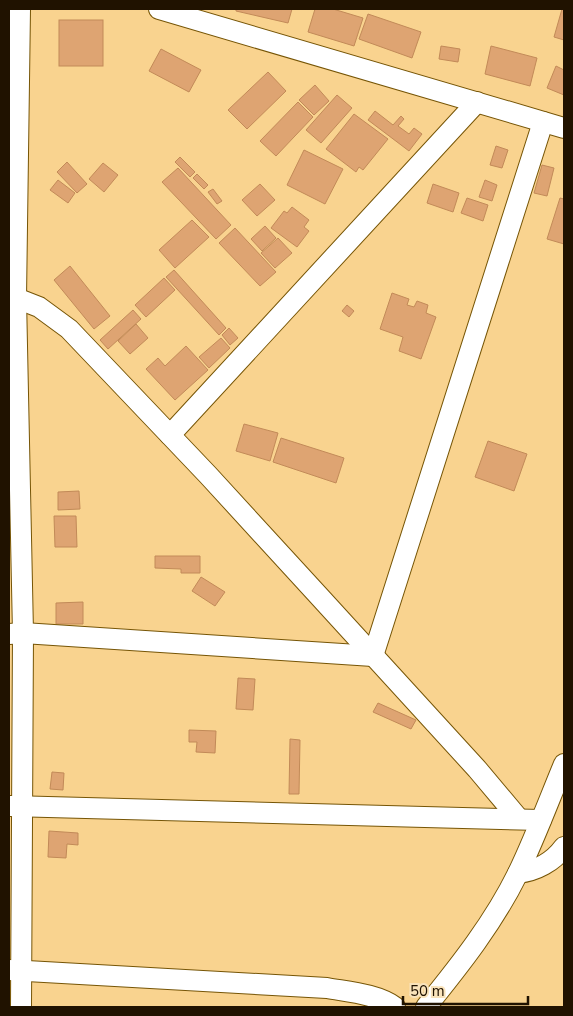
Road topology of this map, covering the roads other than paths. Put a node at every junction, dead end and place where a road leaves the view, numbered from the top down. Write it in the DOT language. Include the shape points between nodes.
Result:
graph roads {
  1 [pos="20,9"];
  2 [pos="159,9"];
  3 [pos="477,102"];
  4 [pos="543,122"];
  5 [pos="564,128"];
  6 [pos="13,205"];
  7 [pos="12,298"];
  8 [pos="170,435"];
  9 [pos="16,633"];
  10 [pos="373,656"];
  11 [pos="564,764"];
  12 [pos="16,806"];
  13 [pos="519,819"];
  14 [pos="541,820"];
  15 [pos="564,847"];
  16 [pos="518,873"];
  17 [pos="15,969"];
  18 [pos="21,1007"];
  19 [pos="395,1007"];
  20 [pos="426,1007"];
  1 -- 6 [label="street"];
  2 -- 3 [label="street"];
  3 -- 4 [label="street"];
  3 -- 8 [label="street"];
  4 -- 5 [label="street"];
  4 -- 10 [label="street"];
  6 -- 7 [label="street"];
  7 -- 8 [label="street" via="40,307 69,329"];
  7 -- 9 [label="street"];
  8 -- 10 [label="street"];
  9 -- 10 [label="street"];
  9 -- 12 [label="street"];
  10 -- 13 [label="street"];
  11 -- 14 [label="street"];
  12 -- 13 [label="street"];
  12 -- 17 [label="street"];
  13 -- 14 [label="street"];
  14 -- 16 [label="street"];
  15 -- 16 [label="street" via="541,867"];
  16 -- 20 [label="street" via="487,928"];
  17 -- 18 [label="street"];
  17 -- 19 [label="street" via="327,988 362,994"];
}
